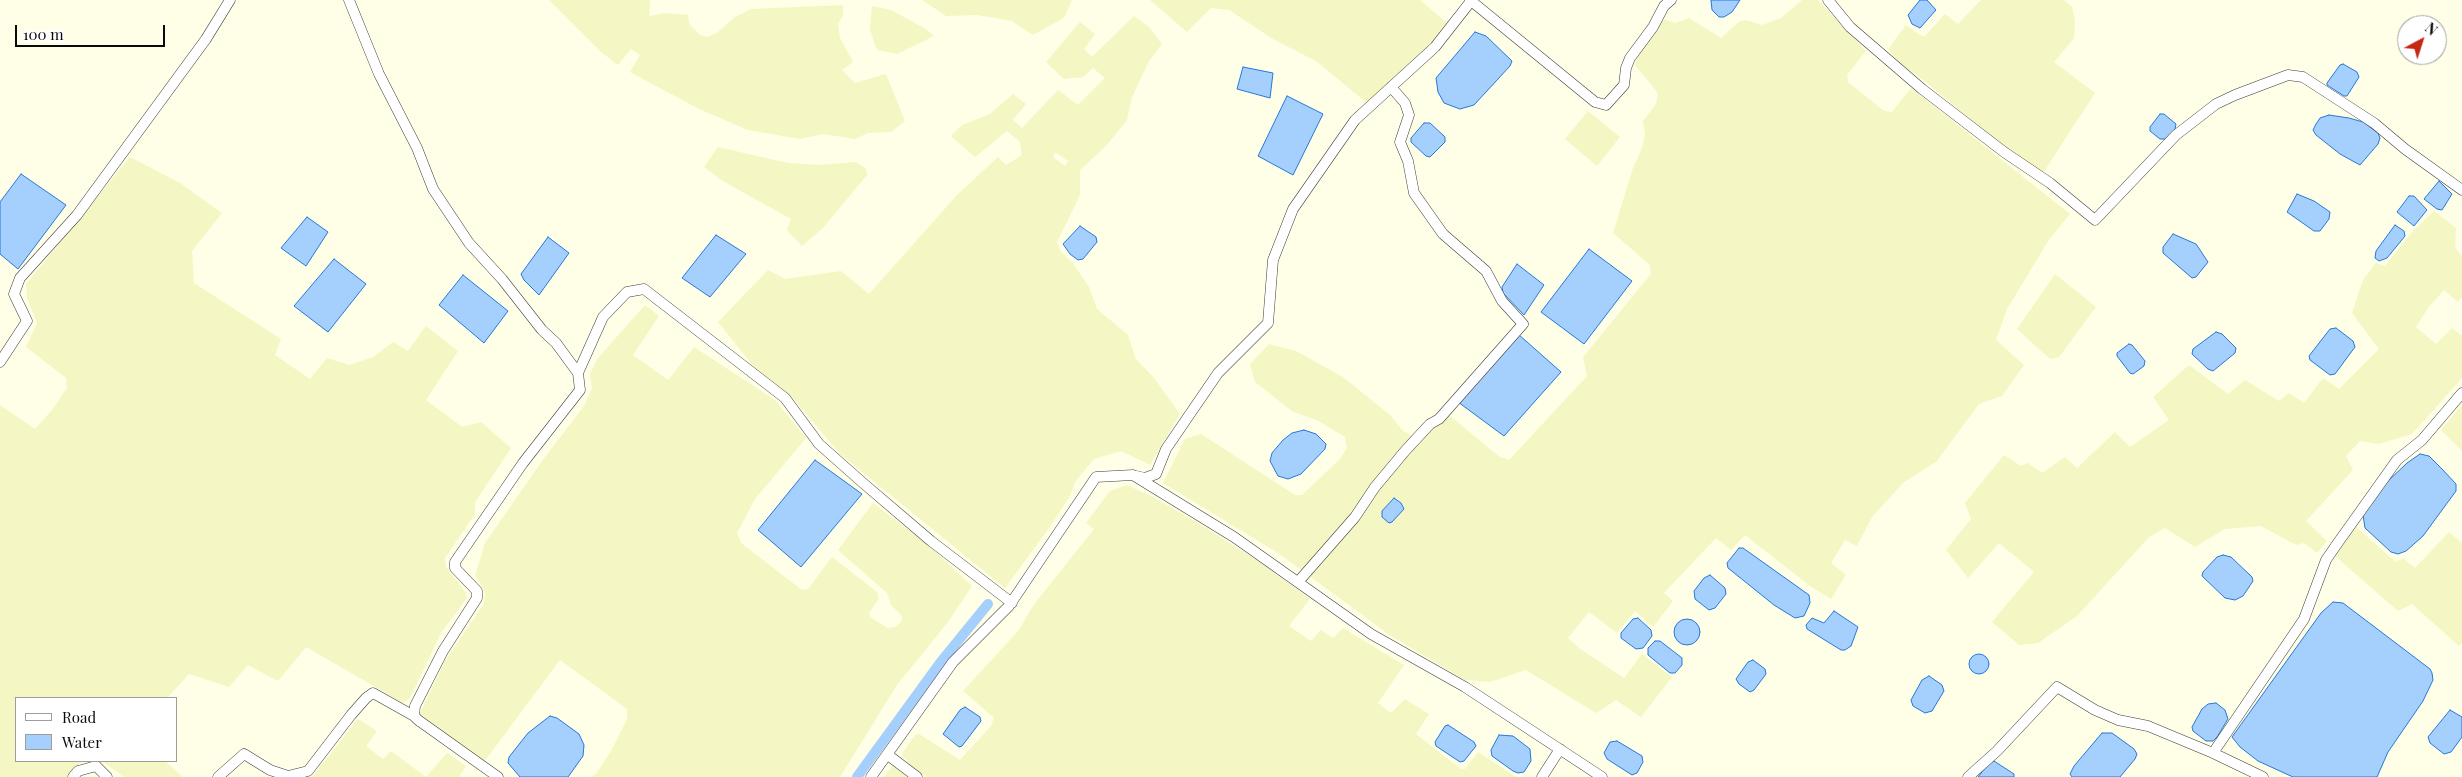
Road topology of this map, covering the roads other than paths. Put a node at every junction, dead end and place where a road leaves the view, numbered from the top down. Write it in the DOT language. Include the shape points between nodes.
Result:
graph roads {
  1 [pos="230,0"];
  2 [pos="350,0"];
  3 [pos="1671,0"];
  4 [pos="1828,0"];
  5 [pos="1471,1"];
  6 [pos="1391,87"];
  7 [pos="2462,190"];
  8 [pos="0,362"];
  9 [pos="578,373"];
  10 [pos="2462,393"];
  11 [pos="1133,476"];
  12 [pos="1298,582"];
  13 [pos="1012,603"];
  14 [pos="414,716"];
  15 [pos="1560,749"];
  16 [pos="2213,753"];
  17 [pos="888,755"];
  18 [pos="73,777"];
  19 [pos="106,777"];
  20 [pos="218,777"];
  21 [pos="498,777"];
  22 [pos="871,777"];
  23 [pos="918,777"];
  24 [pos="1542,777"];
  25 [pos="1602,777"];
  26 [pos="1968,777"];
  27 [pos="2263,777"];
  1 -- 8 [label="street" via="77,215 20,278 14,294 27,321"];
  2 -- 9 [label="street" via="379,74 417,148 433,189 469,243"];
  3 -- 5 [label="street" via="1630,58 1624,85 1606,105 1594,102"];
  4 -- 7 [label="street" via="1850,27 1922,89 2095,220 2176,136 2216,104 2288,75 2303,78 2374,123"];
  5 -- 6 [label="street" via="1435,47"];
  6 -- 11 [label="street" via="1355,120 1293,209 1273,260 1268,323 1218,373 1166,449 1156,474 1145,478"];
  6 -- 12 [label="street" via="1405,103 1409,115 1400,142 1408,160 1414,193 1443,234 1486,271 1502,301 1523,324 1439,419 1430,424 1405,451 1355,517"];
  9 -- 13 [label="street" via="602,318 627,292 644,289 785,398 819,444 931,541"];
  9 -- 14 [label="street" via="580,390 455,562 455,568 476,592 477,598 442,651"];
  10 -- 16 [label="street" via="2422,440 2398,460 2336,544 2326,560 2304,619"];
  11 -- 12 [label="street" via="1234,537"];
  11 -- 13 [label="street" via="1096,477"];
  12 -- 15 [label="street" via="1371,634 1465,687"];
  13 -- 17 [label="street" via="953,662"];
  14 -- 20 [label="street" via="373,693 351,715 308,771 288,776 270,770 244,754"];
  14 -- 21 [label="street"];
  15 -- 24 [label="street"];
  15 -- 25 [label="street"];
  16 -- 26 [label="street" via="2148,726 2118,720 2057,687"];
  16 -- 27 [label="street"];
  17 -- 22 [label="street"];
  17 -- 23 [label="street"];
  18 -- 19 [label="street" via="78,771 96,766"];
}
